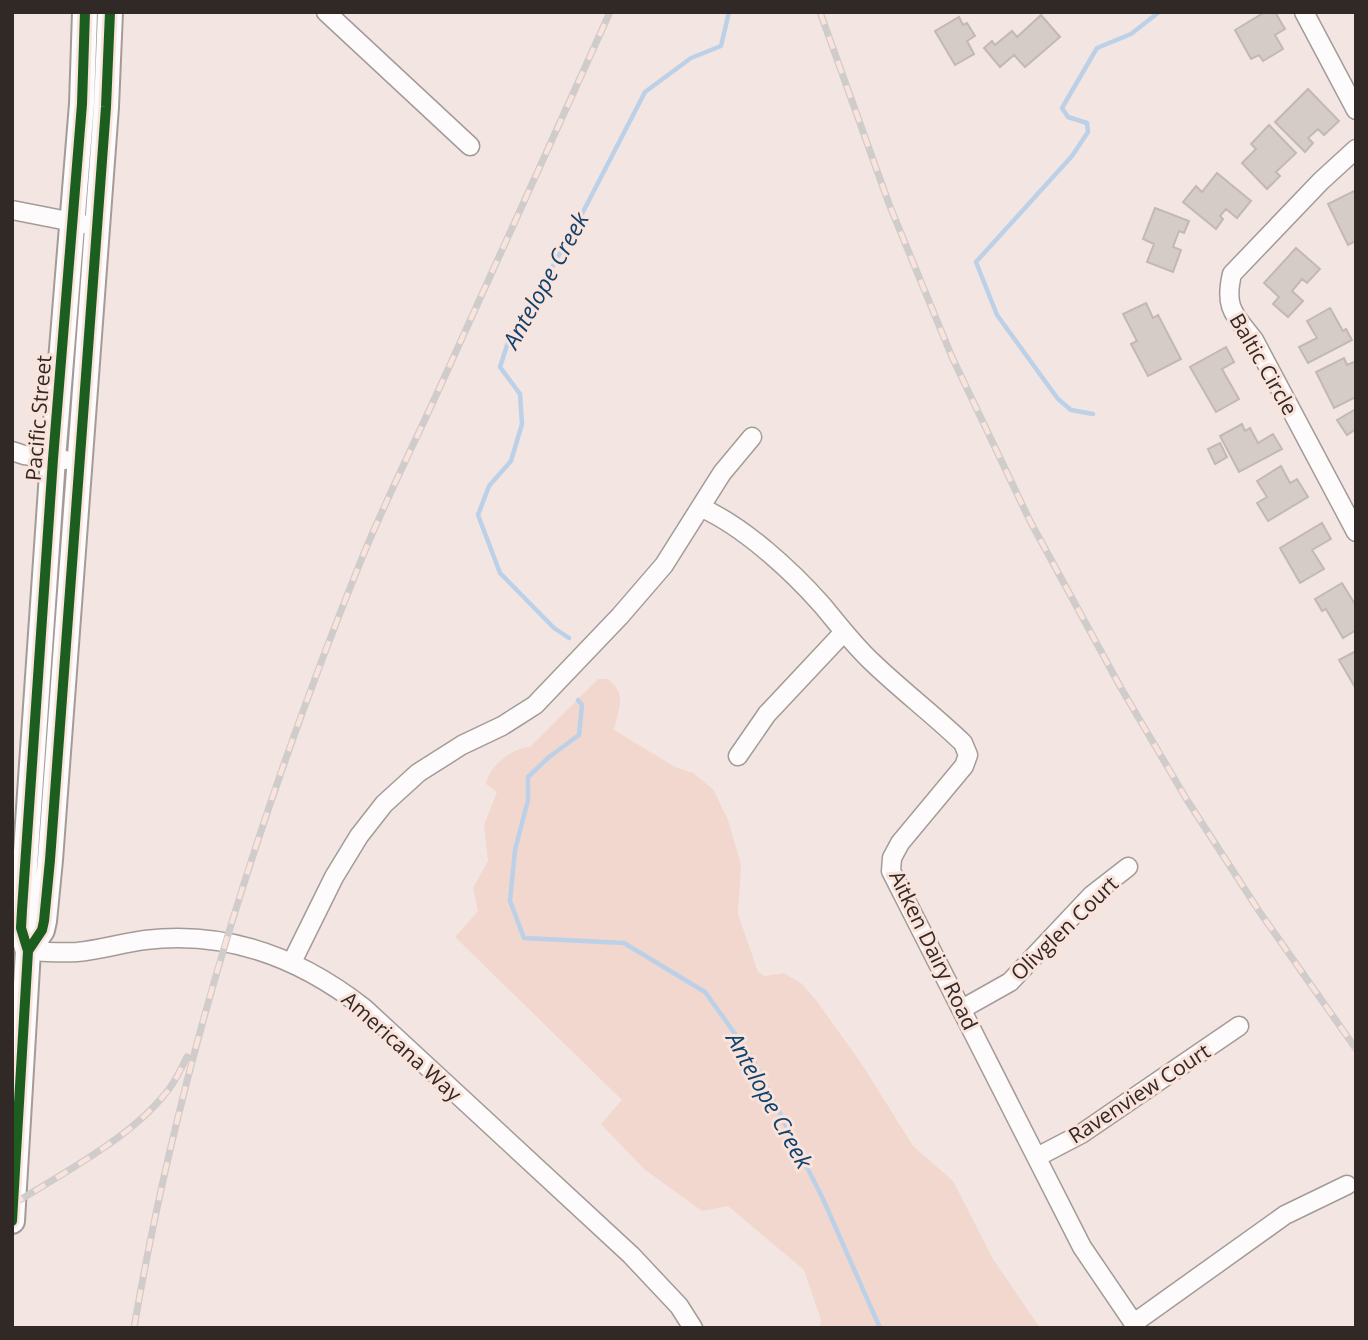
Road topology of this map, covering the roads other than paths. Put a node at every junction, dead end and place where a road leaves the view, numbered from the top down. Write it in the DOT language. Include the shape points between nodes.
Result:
graph roads {
  1 [pos="85,12"];
  2 [pos="110,12"];
  3 [pos="326,12"];
  4 [pos="1304,12"];
  5 [pos="1356,110"];
  6 [pos="470,146"];
  7 [pos="1356,149"];
  8 [pos="12,211"];
  9 [pos="72,222"];
  10 [pos="96,226"];
  11 [pos="752,437"];
  12 [pos="12,451"];
  13 [pos="53,458"];
  14 [pos="79,462"];
  15 [pos="702,508"];
  16 [pos="1356,532"];
  17 [pos="844,632"];
  18 [pos="738,757"];
  19 [pos="1128,867"];
  20 [pos="20,951"];
  21 [pos="292,962"];
  22 [pos="962,1009"];
  23 [pos="1239,1026"];
  24 [pos="1037,1157"];
  25 [pos="1347,1185"];
  26 [pos="12,1221"];
  27 [pos="1135,1325"];
  28 [pos="693,1328"];
  1 -- 9 [label="main road, Pacific Street"];
  2 -- 10 [label="main road, Pacific Street"];
  3 -- 6 [label="street"];
  4 -- 5 [label="street"];
  7 -- 16 [label="street, Baltic Circle" via="1232,274 1227,294 1233,313 1254,340"];
  8 -- 9 [label="street"];
  9 -- 10 [label="street"];
  9 -- 13 [label="main road, Pacific Street"];
  10 -- 14 [label="main road, Pacific Street"];
  11 -- 15 [label="street" via="722,473"];
  12 -- 13 [label="street"];
  13 -- 14 [label="street"];
  13 -- 20 [label="main road, Pacific Street"];
  14 -- 20 [label="main road, Pacific Street" via="44,921 42,930"];
  15 -- 17 [label="street, Aitken Dairy Road" via="746,535 821,604"];
  15 -- 21 [label="street" via="664,565 620,617 535,705 418,773 384,804 334,877"];
  17 -- 18 [label="street" via="767,714"];
  17 -- 22 [label="street, Aitken Dairy Road" via="963,743 968,755 900,844 891,871"];
  19 -- 22 [label="street, Olivglen Court" via="1092,895 1010,982"];
  20 -- 21 [label="street, Americana Way" via="74,953 144,940 205,938"];
  20 -- 26 [label="main road, Pacific Street"];
  21 -- 28 [label="street, Americana Way" via="363,1008 631,1255"];
  22 -- 24 [label="street, Aitken Dairy Road"];
  23 -- 24 [label="street, Ravenview Court" via="1081,1134"];
  24 -- 27 [label="street, Aitken Dairy Road" via="1082,1247"];
  25 -- 27 [label="street" via="1285,1215"];
}
